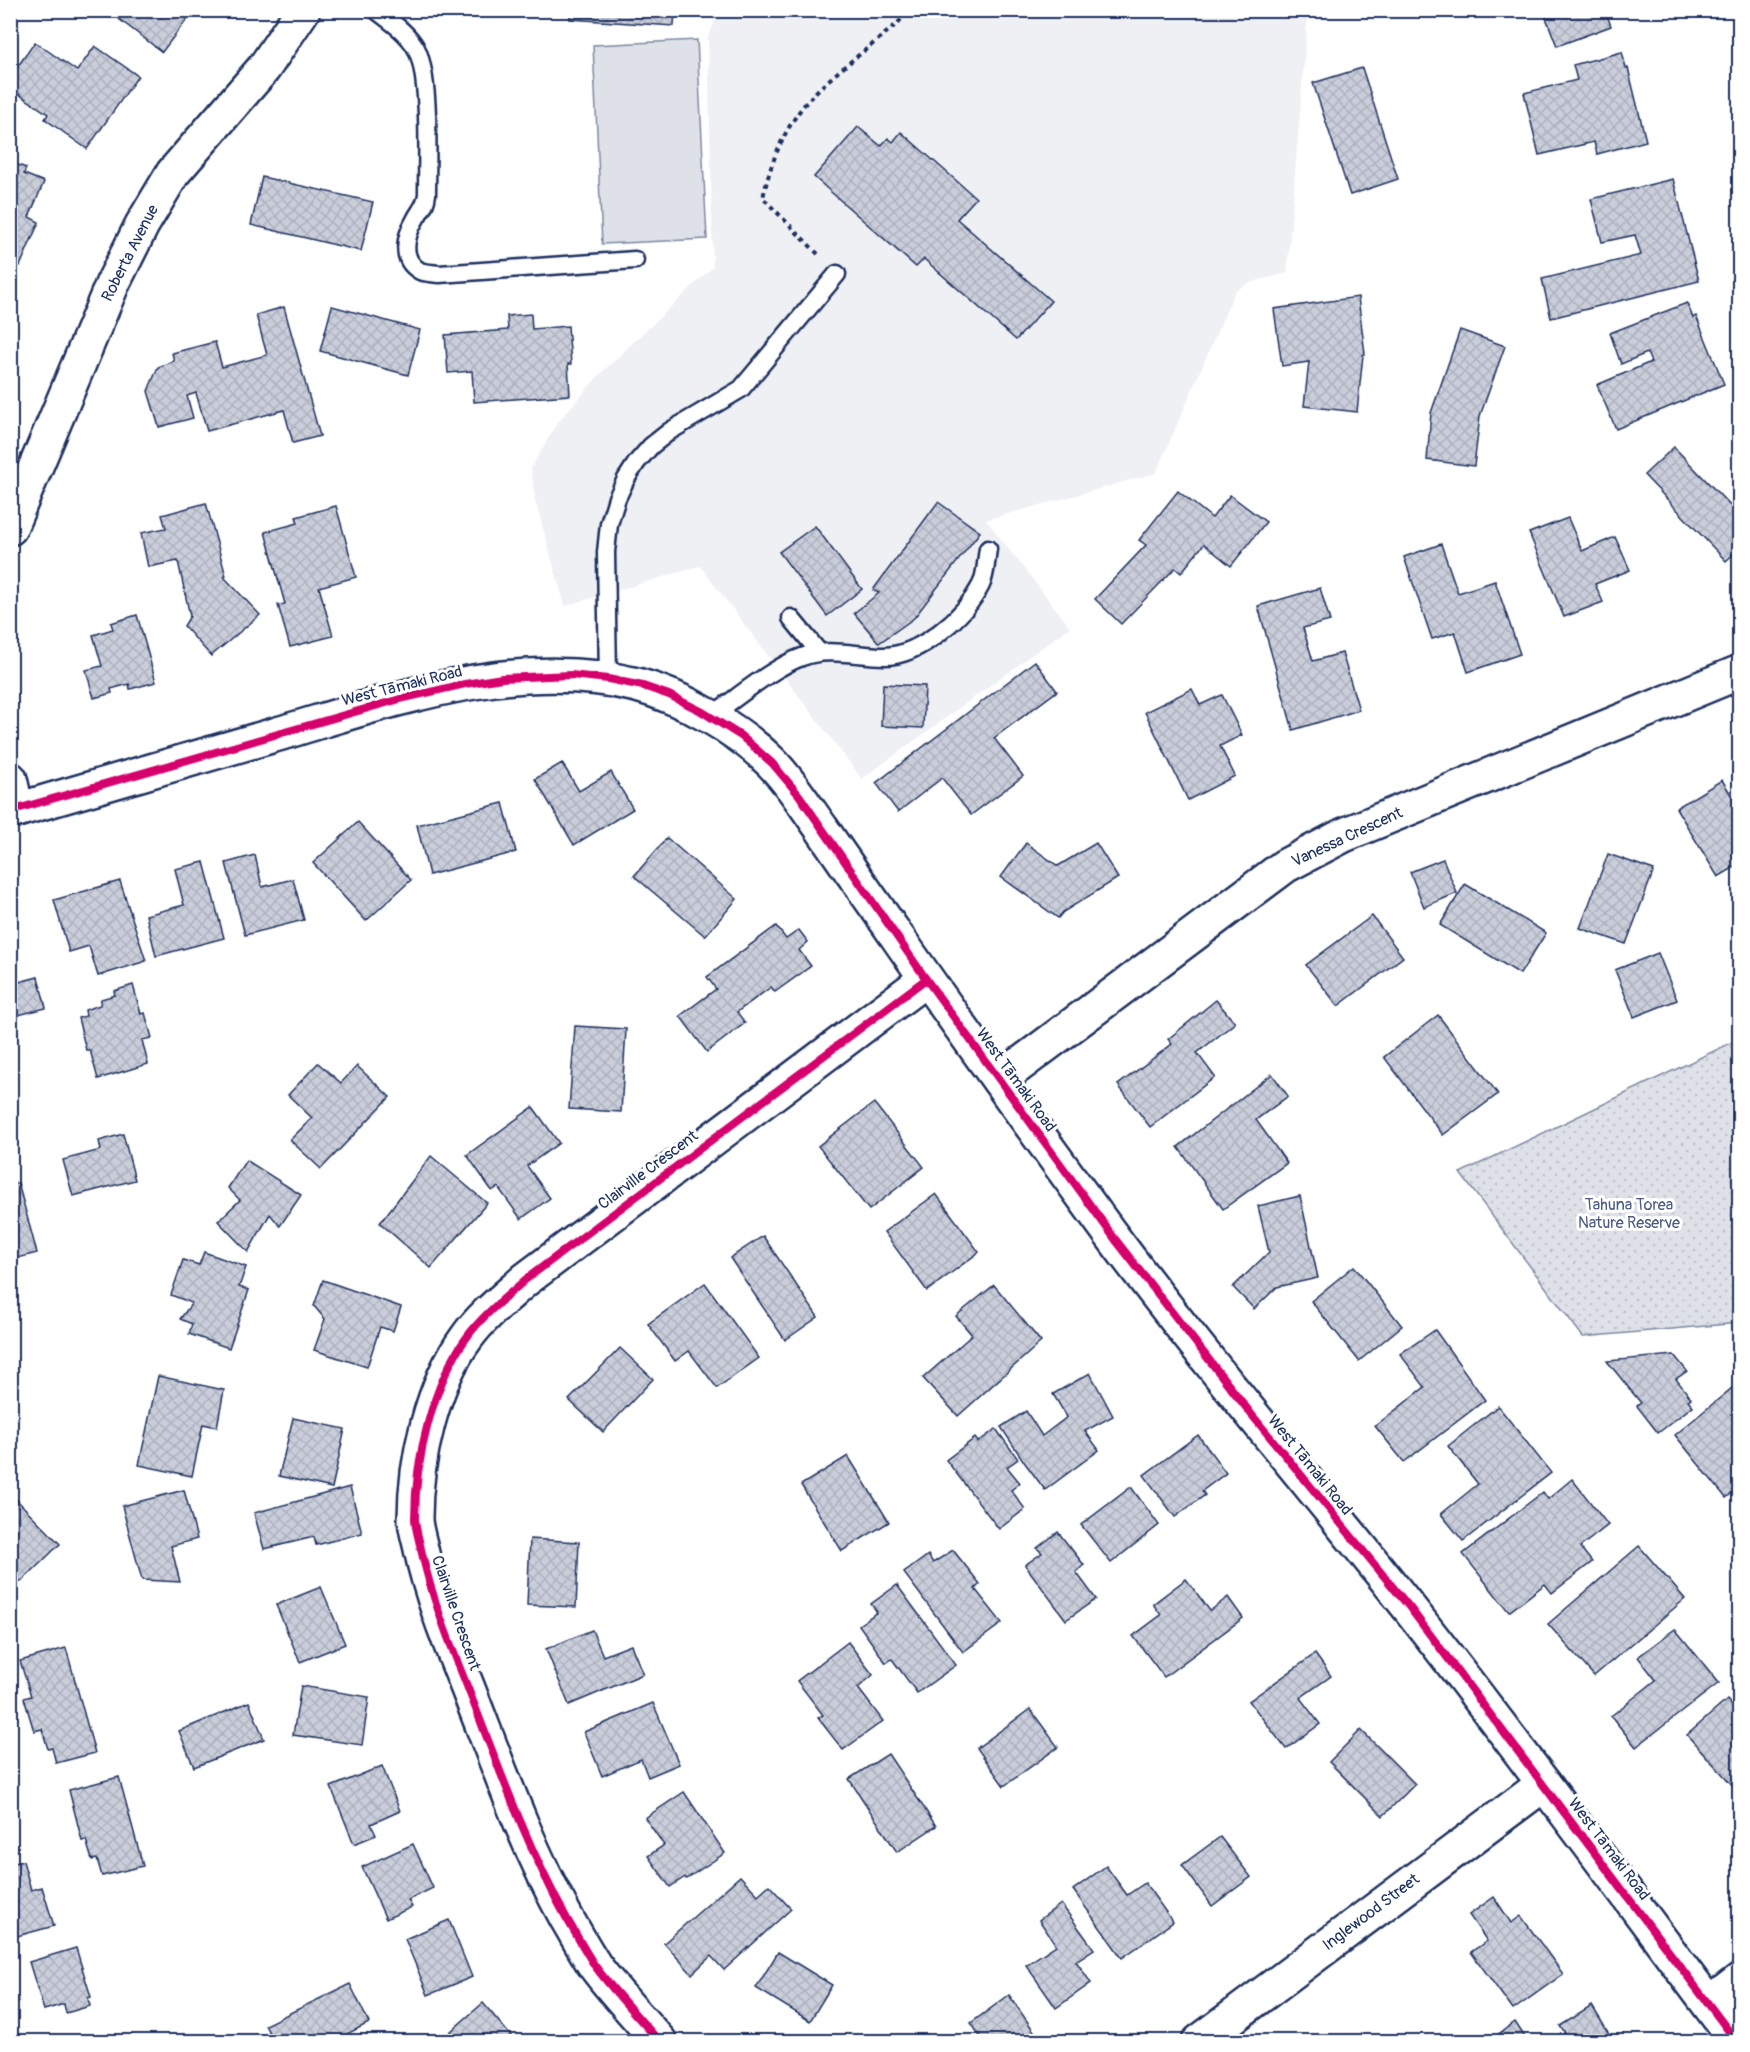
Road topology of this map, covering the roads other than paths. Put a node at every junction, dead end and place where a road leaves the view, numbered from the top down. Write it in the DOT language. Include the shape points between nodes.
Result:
graph roads {
  1 [pos="303,10"];
  2 [pos="376,10"];
  3 [pos="635,260"];
  4 [pos="837,274"];
  5 [pos="10,528"];
  6 [pos="988,549"];
  7 [pos="791,618"];
  8 [pos="819,652"];
  9 [pos="1740,672"];
  10 [pos="608,679"];
  11 [pos="709,717"];
  12 [pos="13,800"];
  13 [pos="926,979"];
  14 [pos="999,1080"];
  15 [pos="1544,1784"];
  16 [pos="1740,1980"];
  17 [pos="1709,2004"];
  18 [pos="660,2042"];
  19 [pos="1199,2042"];
  20 [pos="1737,2042"];
  1 -- 5 [label="street, Roberta Avenue" via="264,68 173,173 142,225 112,285"];
  2 -- 3 [label="lane" via="406,35 422,66 428,194 426,206 409,232 405,249 408,261 421,272 439,274"];
  4 -- 10 [label="lane" via="741,389 670,431 651,446 626,479 609,524 606,552"];
  6 -- 8 [label="lane" via="982,583 968,606 929,640 886,656"];
  7 -- 8 [label="lane"];
  8 -- 11 [label="lane" via="780,668"];
  9 -- 14 [label="street, Vanessa Crescent" via="1344,835 1285,866"];
  10 -- 11 [label="street, West Tāmaki Road" via="669,695"];
  10 -- 12 [label="street, West Tāmaki Road" via="534,675 465,684"];
  11 -- 13 [label="street, West Tāmaki Road" via="741,736 799,795"];
  13 -- 14 [label="street, West Tāmaki Road"];
  13 -- 18 [label="street, Clairville Crescent" via="489,1311 453,1359 423,1445 415,1521 427,1578 520,1823 548,1884 595,1965"];
  14 -- 15 [label="street, West Tāmaki Road" via="1251,1415 1410,1608"];
  15 -- 17 [label="street, West Tāmaki Road"];
  15 -- 19 [label="street, Inglewood Street"];
  16 -- 17 [label="street"];
  17 -- 20 [label="street, West Tāmaki Road"];
}
